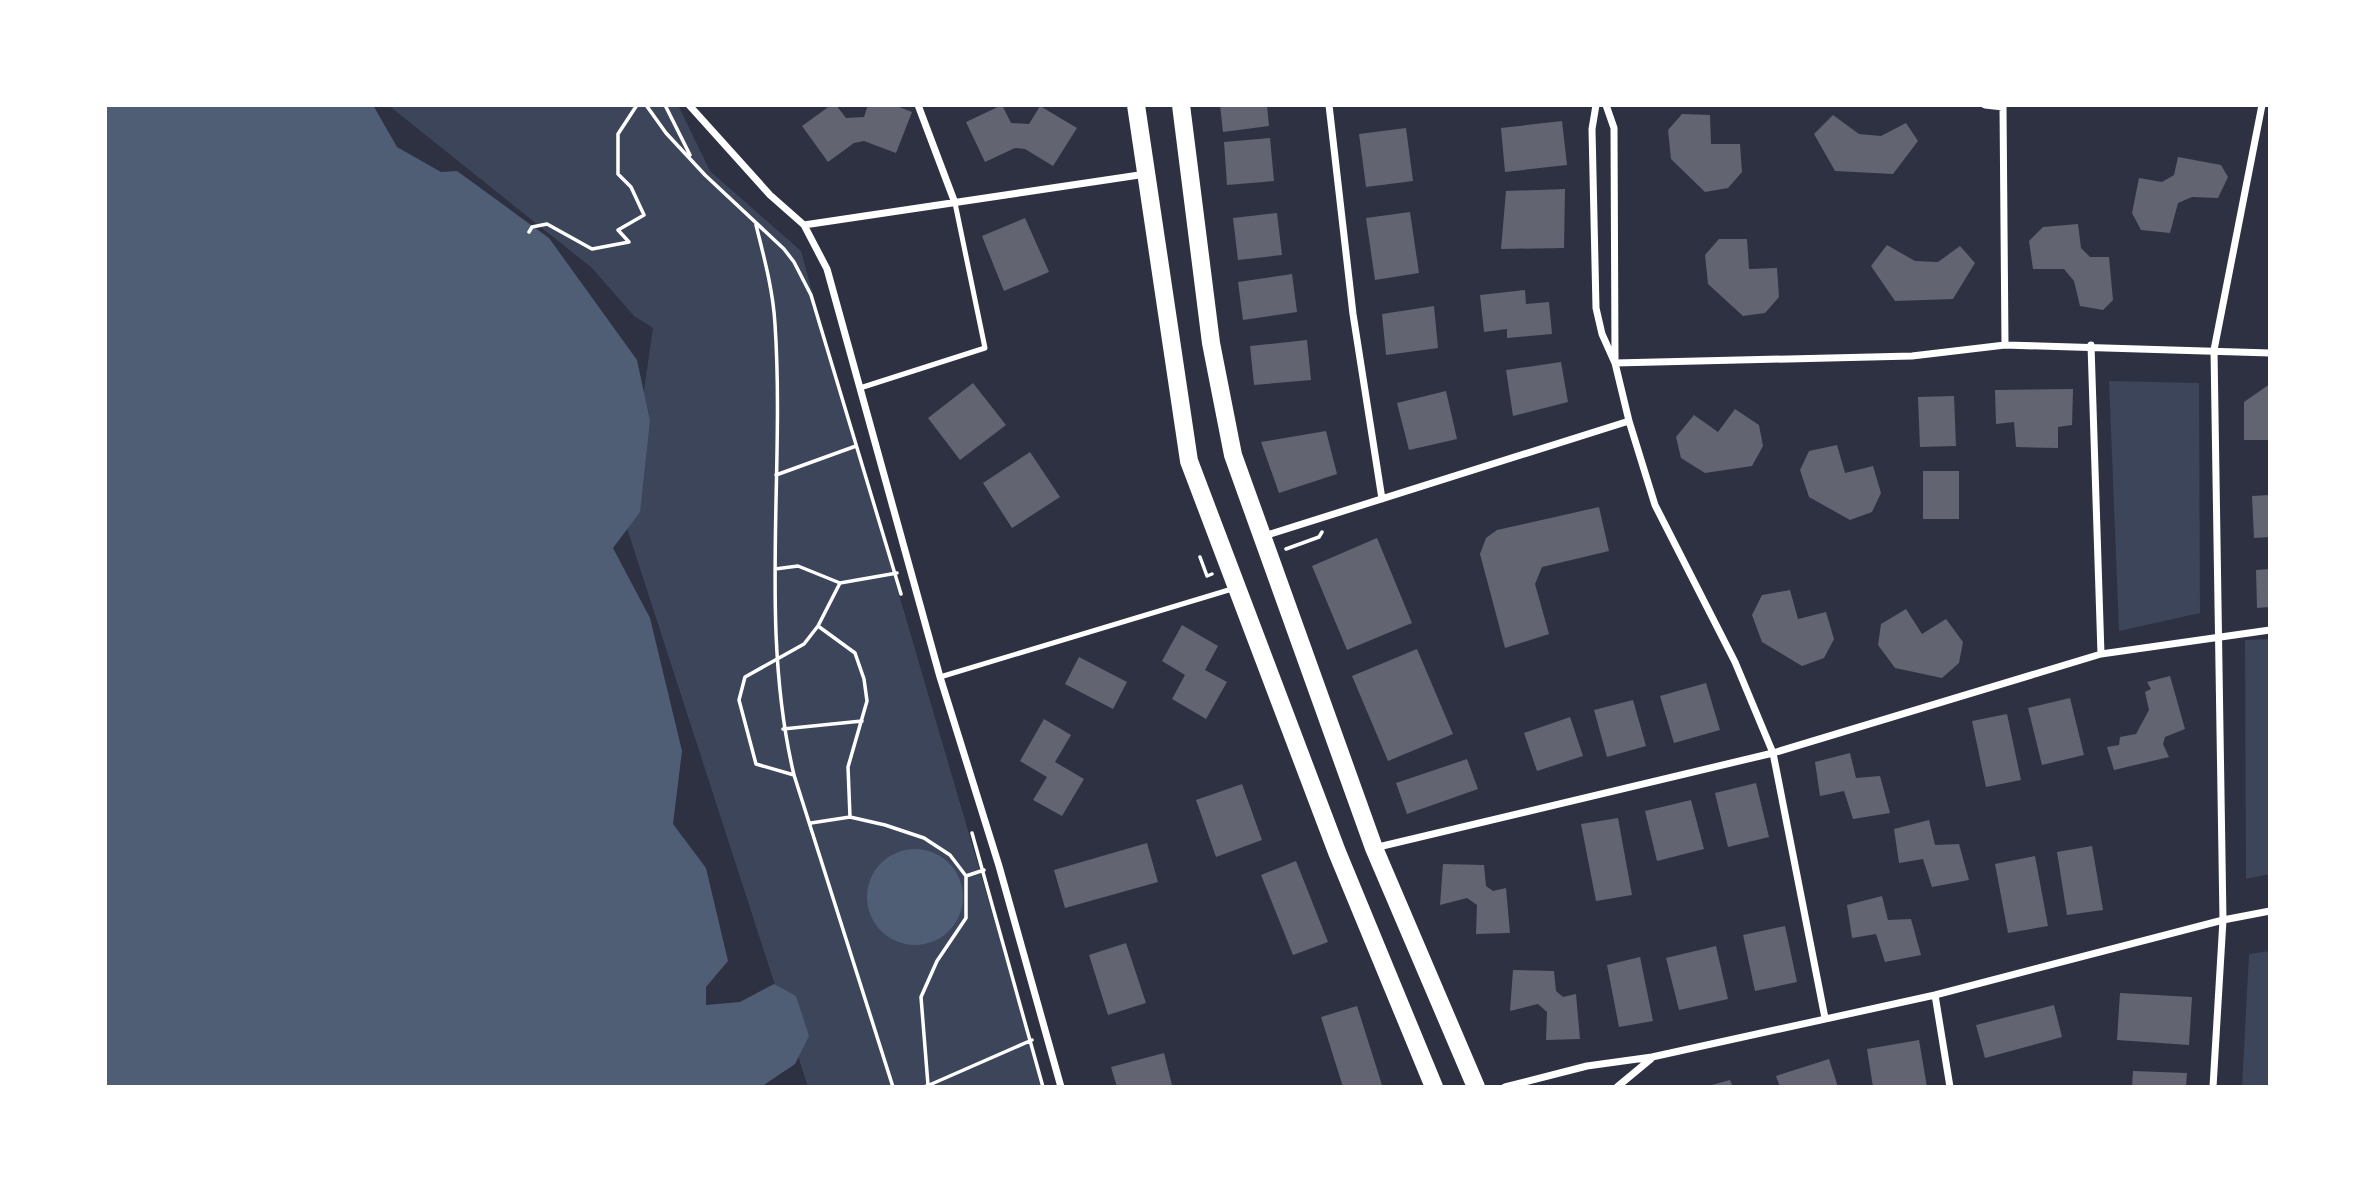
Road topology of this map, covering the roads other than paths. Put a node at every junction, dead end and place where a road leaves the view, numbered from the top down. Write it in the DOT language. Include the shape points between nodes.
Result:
graph roads {
  1 [pos="689,105"];
  2 [pos="918,105"];
  3 [pos="1136,105"];
  4 [pos="1181,105"];
  5 [pos="1329,105"];
  6 [pos="1596,105"];
  7 [pos="1606,105"];
  8 [pos="1985,105"];
  9 [pos="2262,105"];
  10 [pos="2003,106"];
  11 [pos="1146,174"];
  12 [pos="955,203"];
  13 [pos="804,225"];
  14 [pos="2005,345"];
  15 [pos="2091,345"];
  16 [pos="2214,350"];
  17 [pos="2270,353"];
  18 [pos="1615,363"];
  19 [pos="860,388"];
  20 [pos="1629,421"];
  21 [pos="1382,499"];
  22 [pos="1260,537"];
  23 [pos="1236,588"];
  24 [pos="2270,629"];
  25 [pos="2218,636"];
  26 [pos="2101,654"];
  27 [pos="940,677"];
  28 [pos="1773,753"];
  29 [pos="1374,848"];
  30 [pos="2270,911"];
  31 [pos="2223,920"];
  32 [pos="1935,995"];
  33 [pos="1825,1018"];
  34 [pos="1652,1058"];
  35 [pos="1061,1087"];
  36 [pos="1434,1087"];
  37 [pos="1476,1087"];
  38 [pos="1505,1087"];
  39 [pos="1617,1087"];
  40 [pos="1950,1087"];
  41 [pos="2213,1087"];
  1 -- 13 [label="street" via="770,195"];
  2 -- 12 [label="street"];
  3 -- 11 [label="main road"];
  4 -- 22 [label="main road" via="1211,343 1233,454"];
  5 -- 21 [label="street" via="1353,314"];
  6 -- 18 [label="street" via="1592,129 1596,308"];
  7 -- 18 [label="street" via="1614,128"];
  8 -- 10 [label="street"];
  9 -- 16 [label="street"];
  10 -- 14 [label="street"];
  11 -- 12 [label="street"];
  11 -- 23 [label="main road" via="1189,461"];
  12 -- 13 [label="street"];
  12 -- 19 [label="lane" via="985,348"];
  13 -- 19 [label="street" via="827,270"];
  14 -- 15 [label="street"];
  14 -- 18 [label="street" via="1912,356"];
  15 -- 16 [label="street"];
  15 -- 26 [label="street"];
  16 -- 17 [label="street"];
  16 -- 25 [label="street"];
  18 -- 20 [label="street"];
  19 -- 27 [label="street"];
  20 -- 21 [label="street"];
  20 -- 28 [label="street" via="1655,505 1735,662"];
  21 -- 22 [label="street"];
  22 -- 29 [label="main road"];
  23 -- 27 [label="lane"];
  23 -- 36 [label="main road"];
  24 -- 25 [label="street"];
  25 -- 26 [label="street"];
  25 -- 31 [label="street"];
  26 -- 28 [label="street"];
  27 -- 35 [label="street"];
  28 -- 29 [label="street"];
  28 -- 33 [label="street"];
  29 -- 37 [label="main road"];
  30 -- 31 [label="street"];
  31 -- 32 [label="street"];
  31 -- 41 [label="street"];
  32 -- 33 [label="street"];
  32 -- 40 [label="street"];
  33 -- 34 [label="street"];
  34 -- 38 [label="street" via="1587,1066"];
  34 -- 39 [label="street"];
}
